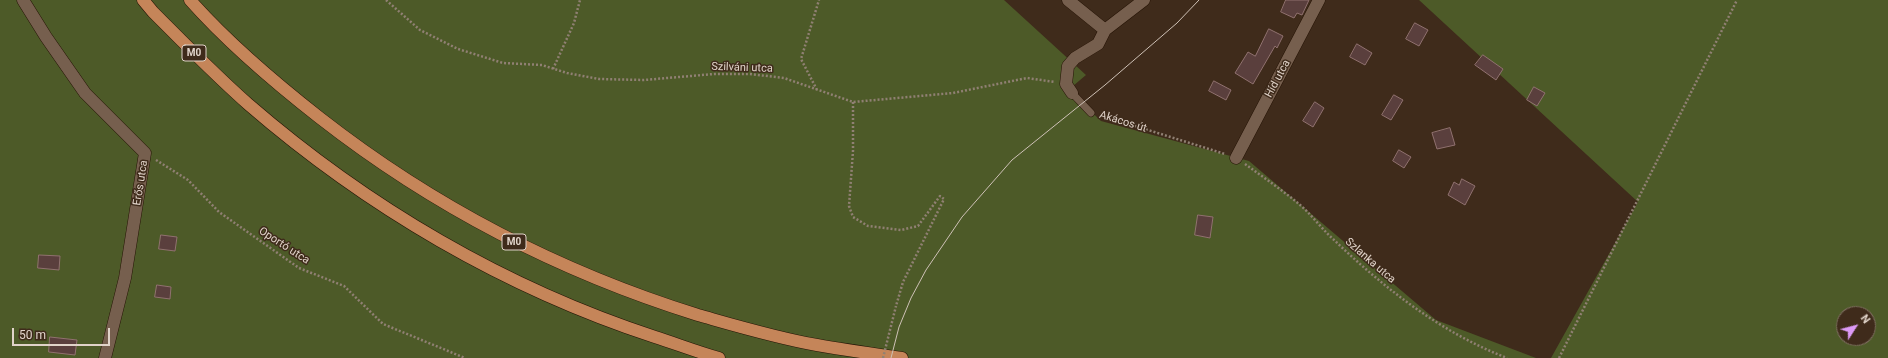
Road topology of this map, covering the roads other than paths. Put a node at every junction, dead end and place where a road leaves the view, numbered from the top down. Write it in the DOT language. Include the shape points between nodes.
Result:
graph roads {
  1 [pos="23,0"];
  2 [pos="143,0"];
  3 [pos="190,0"];
  4 [pos="1068,0"];
  5 [pos="1144,0"];
  6 [pos="1319,0"];
  7 [pos="1105,30"];
  8 [pos="1069,88"];
  9 [pos="1092,113"];
  10 [pos="1236,158"];
  11 [pos="105,358"];
  12 [pos="719,358"];
  13 [pos="902,358"];
  1 -- 11 [label="street, Erős utca" via="46,38 86,93 145,153 125,278"];
  2 -- 12 [label="highway, M0" via="247,103 305,151 420,230 554,299 614,324"];
  3 -- 13 [label="highway, M0" via="232,43 287,92 351,142 436,199 511,241 646,299 734,325 816,345"];
  4 -- 7 [label="street"];
  5 -- 7 [label="street"];
  6 -- 10 [label="street, Híd utca"];
  7 -- 8 [label="street" via="1098,44 1074,58 1068,66"];
  8 -- 9 [label="lane, Akácos út"];
}
